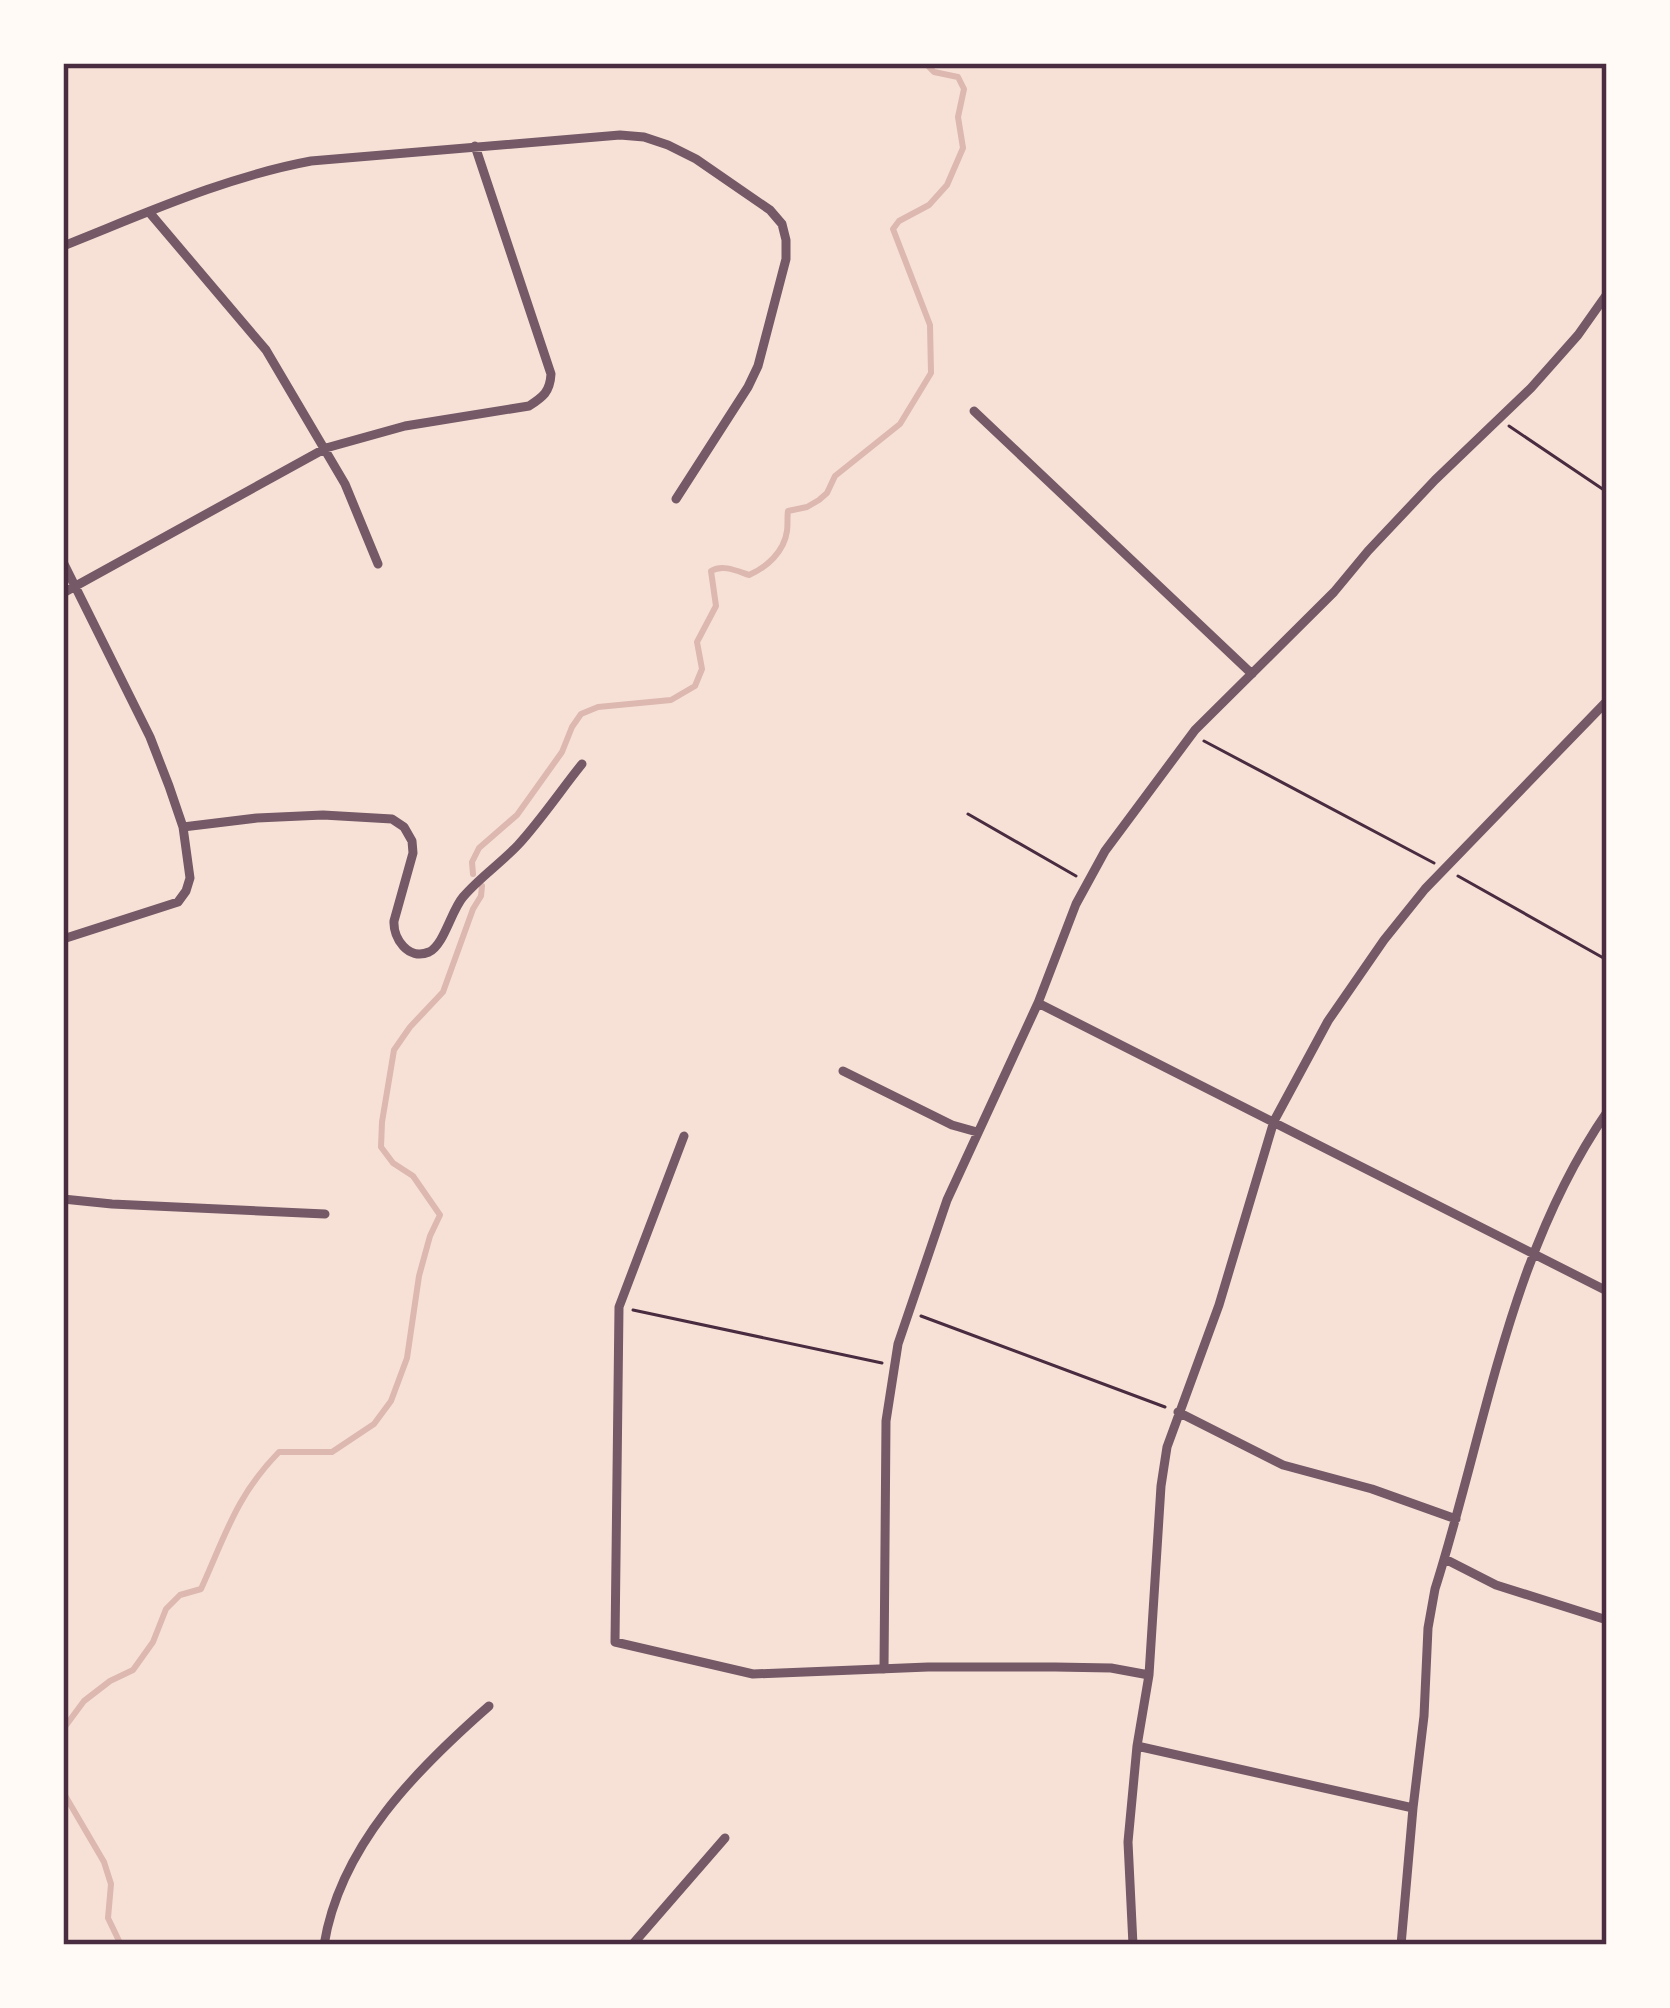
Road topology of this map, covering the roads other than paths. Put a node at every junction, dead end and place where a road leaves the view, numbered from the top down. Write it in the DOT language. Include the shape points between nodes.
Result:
graph roads {
  1 [pos="475,146"];
  2 [pos="149,212"];
  3 [pos="63,246"];
  4 [pos="1607,295"];
  5 [pos="974,411"];
  6 [pos="326,448"];
  7 [pos="676,500"];
  8 [pos="63,562"];
  9 [pos="378,565"];
  10 [pos="76,586"];
  11 [pos="63,592"];
  12 [pos="1252,674"];
  13 [pos="1607,701"];
  14 [pos="582,764"];
  15 [pos="183,827"];
  16 [pos="63,940"];
  17 [pos="1038,1003"];
  18 [pos="843,1072"];
  19 [pos="1607,1112"];
  20 [pos="1274,1121"];
  21 [pos="977,1132"];
  22 [pos="684,1136"];
  23 [pos="63,1199"];
  24 [pos="326,1214"];
  25 [pos="1532,1253"];
  26 [pos="1607,1291"];
  27 [pos="1178,1412"];
  28 [pos="1456,1519"];
  29 [pos="1445,1559"];
  30 [pos="1607,1620"];
  31 [pos="884,1669"];
  32 [pos="1149,1675"];
  33 [pos="489,1706"];
  34 [pos="1137,1746"];
  35 [pos="1412,1808"];
  36 [pos="725,1838"];
  37 [pos="324,1945"];
  38 [pos="632,1945"];
  39 [pos="1133,1945"];
  40 [pos="1401,1945"];
  1 -- 2 [label="street" via="266,169"];
  1 -- 6 [label="street" via="551,374 545,396 529,406"];
  1 -- 7 [label="street" via="644,137 696,159 782,224 786,259 758,366"];
  2 -- 3 [label="street"];
  2 -- 6 [label="street" via="255,336"];
  4 -- 12 [label="street" via="1531,388"];
  5 -- 12 [label="street"];
  6 -- 9 [label="street"];
  6 -- 10 [label="street"];
  8 -- 10 [label="street"];
  10 -- 11 [label="street"];
  10 -- 15 [label="street" via="150,737"];
  12 -- 17 [label="street" via="1192,734 1105,851"];
  13 -- 20 [label="street" via="1424,889 1328,1021"];
  14 -- 15 [label="street" via="465,894 439,944 421,954 393,932 413,853 404,827 392,819 323,815"];
  15 -- 16 [label="street" via="190,878 178,902"];
  17 -- 20 [label="street"];
  17 -- 21 [label="street"];
  18 -- 21 [label="street"];
  19 -- 25 [label="street"];
  20 -- 25 [label="street"];
  20 -- 27 [label="street"];
  21 -- 31 [label="street" via="898,1345 886,1421"];
  22 -- 31 [label="street" via="620,1307 615,1642 753,1674"];
  23 -- 24 [label="street"];
  25 -- 26 [label="street"];
  25 -- 28 [label="street"];
  27 -- 28 [label="street" via="1282,1465"];
  27 -- 32 [label="street" via="1161,1486"];
  28 -- 29 [label="street"];
  29 -- 30 [label="street" via="1496,1585"];
  29 -- 35 [label="street" via="1428,1628"];
  31 -- 32 [label="street" via="1111,1668"];
  32 -- 34 [label="street"];
  33 -- 37 [label="street" via="376,1825 335,1898"];
  34 -- 35 [label="street"];
  34 -- 39 [label="street" via="1128,1842"];
  35 -- 40 [label="street"];
  36 -- 38 [label="street"];
}
